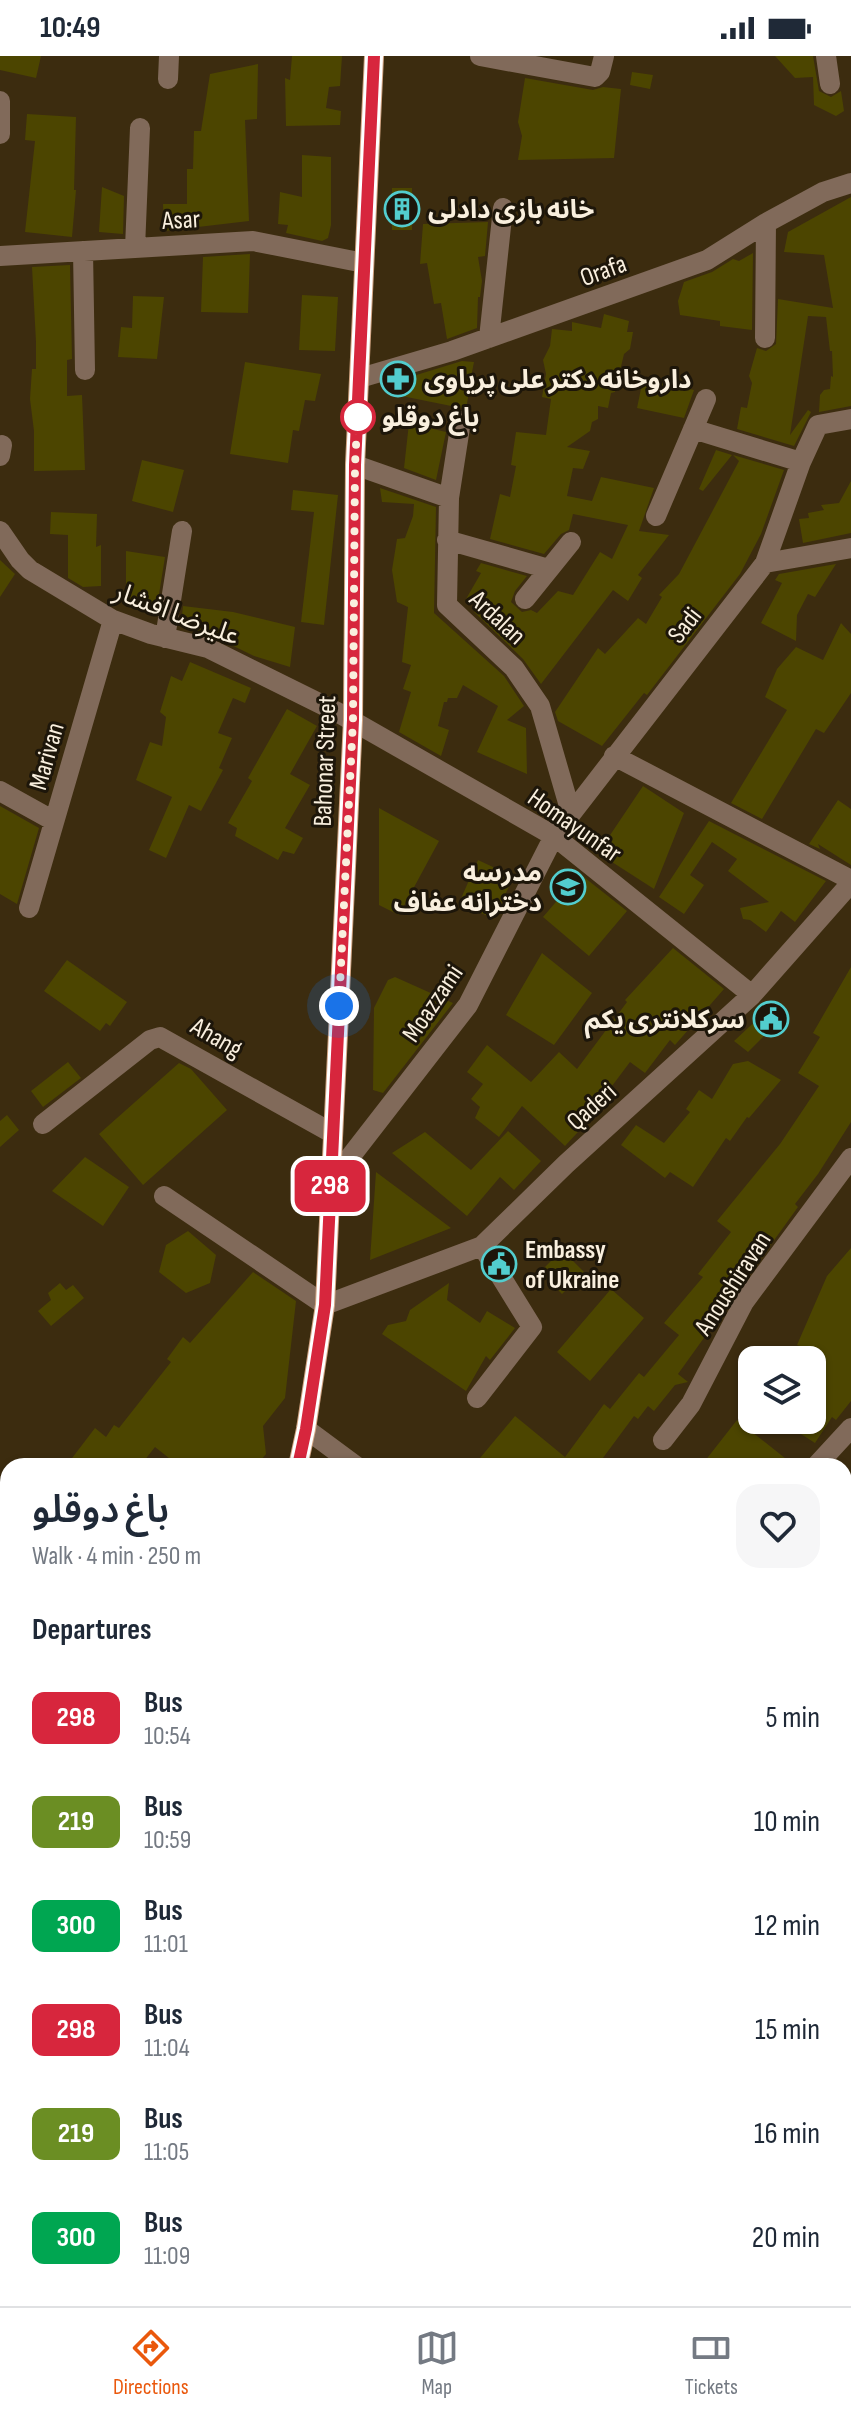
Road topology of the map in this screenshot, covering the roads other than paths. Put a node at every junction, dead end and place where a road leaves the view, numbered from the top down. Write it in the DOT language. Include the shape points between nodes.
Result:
graph roads {
  1 [pos="169,56"];
  2 [pos="374,56"];
  3 [pos="482,56"];
  4 [pos="604,56"];
  5 [pos="826,56"];
  6 [pos="168,79"];
  7 [pos="830,84"];
  8 [pos="0,101"];
  9 [pos="140,128"];
  10 [pos="0,134"];
  11 [pos="851,183"];
  12 [pos="503,208"];
  13 [pos="766,223"];
  14 [pos="135,248"];
  15 [pos="83,251"];
  16 [pos="0,256"];
  17 [pos="364,263"];
  18 [pos="489,338"];
  19 [pos="765,338"];
  20 [pos="85,370"];
  21 [pos="360,378"];
  22 [pos="706,399"];
  23 [pos="851,419"];
  24 [pos="461,421"];
  25 [pos="693,429"];
  26 [pos="801,462"];
  27 [pos="355,465"];
  28 [pos="449,498"];
  29 [pos="656,516"];
  30 [pos="0,531"];
  31 [pos="182,531"];
  32 [pos="447,540"];
  33 [pos="571,542"];
  34 [pos="851,548"];
  35 [pos="765,563"];
  36 [pos="549,569"];
  37 [pos="525,599"];
  38 [pos="113,620"];
  39 [pos="165,638"];
  40 [pos="353,720"];
  41 [pos="614,756"];
  42 [pos="0,791"];
  43 [pos="571,813"];
  44 [pos="54,821"];
  45 [pos="554,836"];
  46 [pos="851,882"];
  47 [pos="29,908"];
  48 [pos="752,995"];
  49 [pos="43,1124"];
  50 [pos="332,1133"];
  51 [pos="851,1158"];
  52 [pos="330,1183"];
  53 [pos="164,1196"];
  54 [pos="482,1246"];
  55 [pos="325,1305"];
  56 [pos="477,1398"];
  57 [pos="851,1428"];
  58 [pos="306,1429"];
  59 [pos="663,1440"];
  60 [pos="300,1458"];
  61 [pos="345,1458"];
  62 [pos="823,1458"];
  1 -- 6 [label="street"];
  2 -- 17 [label="main road, Bahonar Street"];
  3 -- 4 [label="street" via="595,77"];
  5 -- 7 [label="street"];
  8 -- 10 [label="street"];
  9 -- 14 [label="street"];
  11 -- 13 [label="street, Orafa"];
  12 -- 18 [label="street"];
  13 -- 18 [label="street, Orafa" via="707,260"];
  13 -- 19 [label="street"];
  14 -- 15 [label="street, Asar"];
  14 -- 17 [label="street, Asar" via="253,241"];
  15 -- 16 [label="street, Asar"];
  15 -- 20 [label="street"];
  17 -- 21 [label="main road, Bahonar Street"];
  18 -- 21 [label="street, Orafa"];
  21 -- 27 [label="main road, Bahonar Street"];
  22 -- 25 [label="street"];
  23 -- 26 [label="street, Sadi" via="818,425"];
  24 -- 28 [label="street, Ardalan"];
  25 -- 26 [label="street"];
  25 -- 29 [label="street"];
  26 -- 35 [label="street, Sadi"];
  27 -- 28 [label="street"];
  27 -- 40 [label="main road, Bahonar Street"];
  28 -- 32 [label="street, Ardalan"];
  30 -- 38 [label="street, علیرضا افشار" via="30,570"];
  31 -- 39 [label="street"];
  32 -- 36 [label="street"];
  32 -- 43 [label="street, Ardalan" via="447,605 514,668 540,706"];
  33 -- 36 [label="street"];
  34 -- 35 [label="street"];
  35 -- 41 [label="street, Sadi"];
  36 -- 37 [label="street"];
  38 -- 39 [label="street, علیرضا افشار"];
  38 -- 44 [label="street, Marivan"];
  39 -- 40 [label="street, علیرضا افشار" via="208,648"];
  40 -- 45 [label="street, Homayunfar"];
  40 -- 50 [label="main road, Bahonar Street"];
  41 -- 43 [label="street, Sadi"];
  41 -- 46 [label="street"];
  42 -- 44 [label="street"];
  43 -- 45 [label="street, Sadi"];
  44 -- 47 [label="street, Marivan"];
  45 -- 48 [label="street, Homayunfar"];
  45 -- 52 [label="street, Moazzami" via="468,1005"];
  46 -- 48 [label="street, Qaderi"];
  48 -- 54 [label="street, Qaderi"];
  49 -- 50 [label="street, Ahang" via="160,1037"];
  50 -- 52 [label="main road, Bahonar Street"];
  51 -- 59 [label="street, Anoushiravan" via="744,1302 691,1404"];
  52 -- 55 [label="main road, Bahonar Street"];
  53 -- 55 [label="street"];
  54 -- 55 [label="street, Qaderi"];
  54 -- 56 [label="street" via="532,1327"];
  55 -- 58 [label="main road, Bahonar Street"];
  57 -- 62 [label="street"];
  58 -- 60 [label="main road, Bahonar Street"];
  58 -- 61 [label="street"];
}
